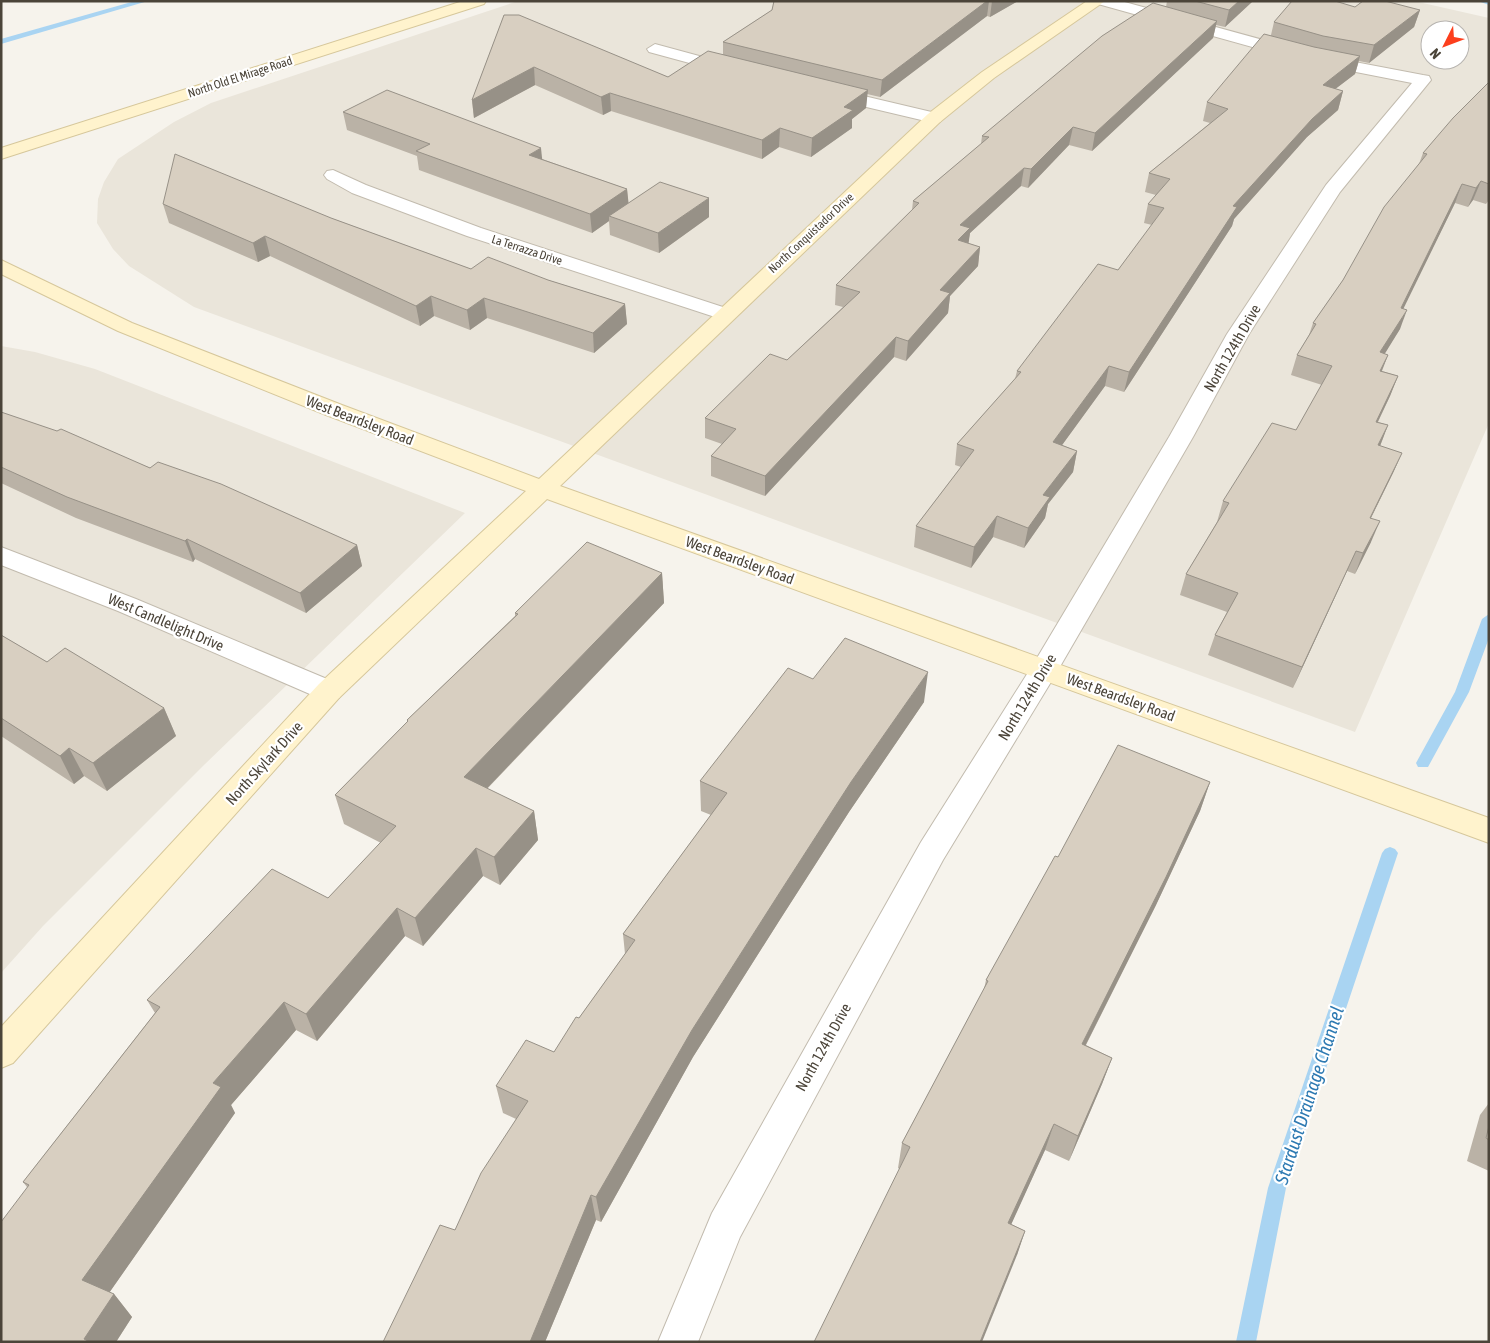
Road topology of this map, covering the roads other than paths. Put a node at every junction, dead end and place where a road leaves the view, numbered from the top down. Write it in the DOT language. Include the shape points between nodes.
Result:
graph roads {
  1 [pos="479,1"];
  2 [pos="1098,1"];
  3 [pos="1103,1"];
  4 [pos="655,49"];
  5 [pos="741,72"];
  6 [pos="818,90"];
  7 [pos="934,118"];
  8 [pos="1,154"];
  9 [pos="333,175"];
  10 [pos="1,266"];
  11 [pos="725,314"];
  12 [pos="541,488"];
  13 [pos="1,555"];
  14 [pos="1044,670"];
  15 [pos="329,690"];
  16 [pos="1486,830"];
  17 [pos="1,1052"];
  18 [pos="678,1342"];
  1 -- 8 [label="street, North Old El Mirage Road"];
  2 -- 7 [label="street, North Conquistador Drive" via="988,75"];
  3 -- 14 [label="street, North 124th Drive" via="1316,60 1423,80 1333,190 1288,256 1238,334"];
  4 -- 5 [label="street"];
  6 -- 7 [label="street"];
  7 -- 11 [label="street, North Conquistador Drive"];
  9 -- 11 [label="street, La Terrazza Drive" via="359,189 474,232"];
  10 -- 12 [label="street, West Beardsley Road" via="124,327"];
  11 -- 12 [label="street, North Conquistador Drive"];
  12 -- 14 [label="street, West Beardsley Road"];
  12 -- 15 [label="street, North Skylark Drive"];
  13 -- 15 [label="street, West Candlelight Drive" via="127,604"];
  14 -- 16 [label="street, West Beardsley Road"];
  14 -- 18 [label="street, North 124th Drive" via="932,851 734,1209"];
  15 -- 17 [label="street, North Skylark Drive"];
}
